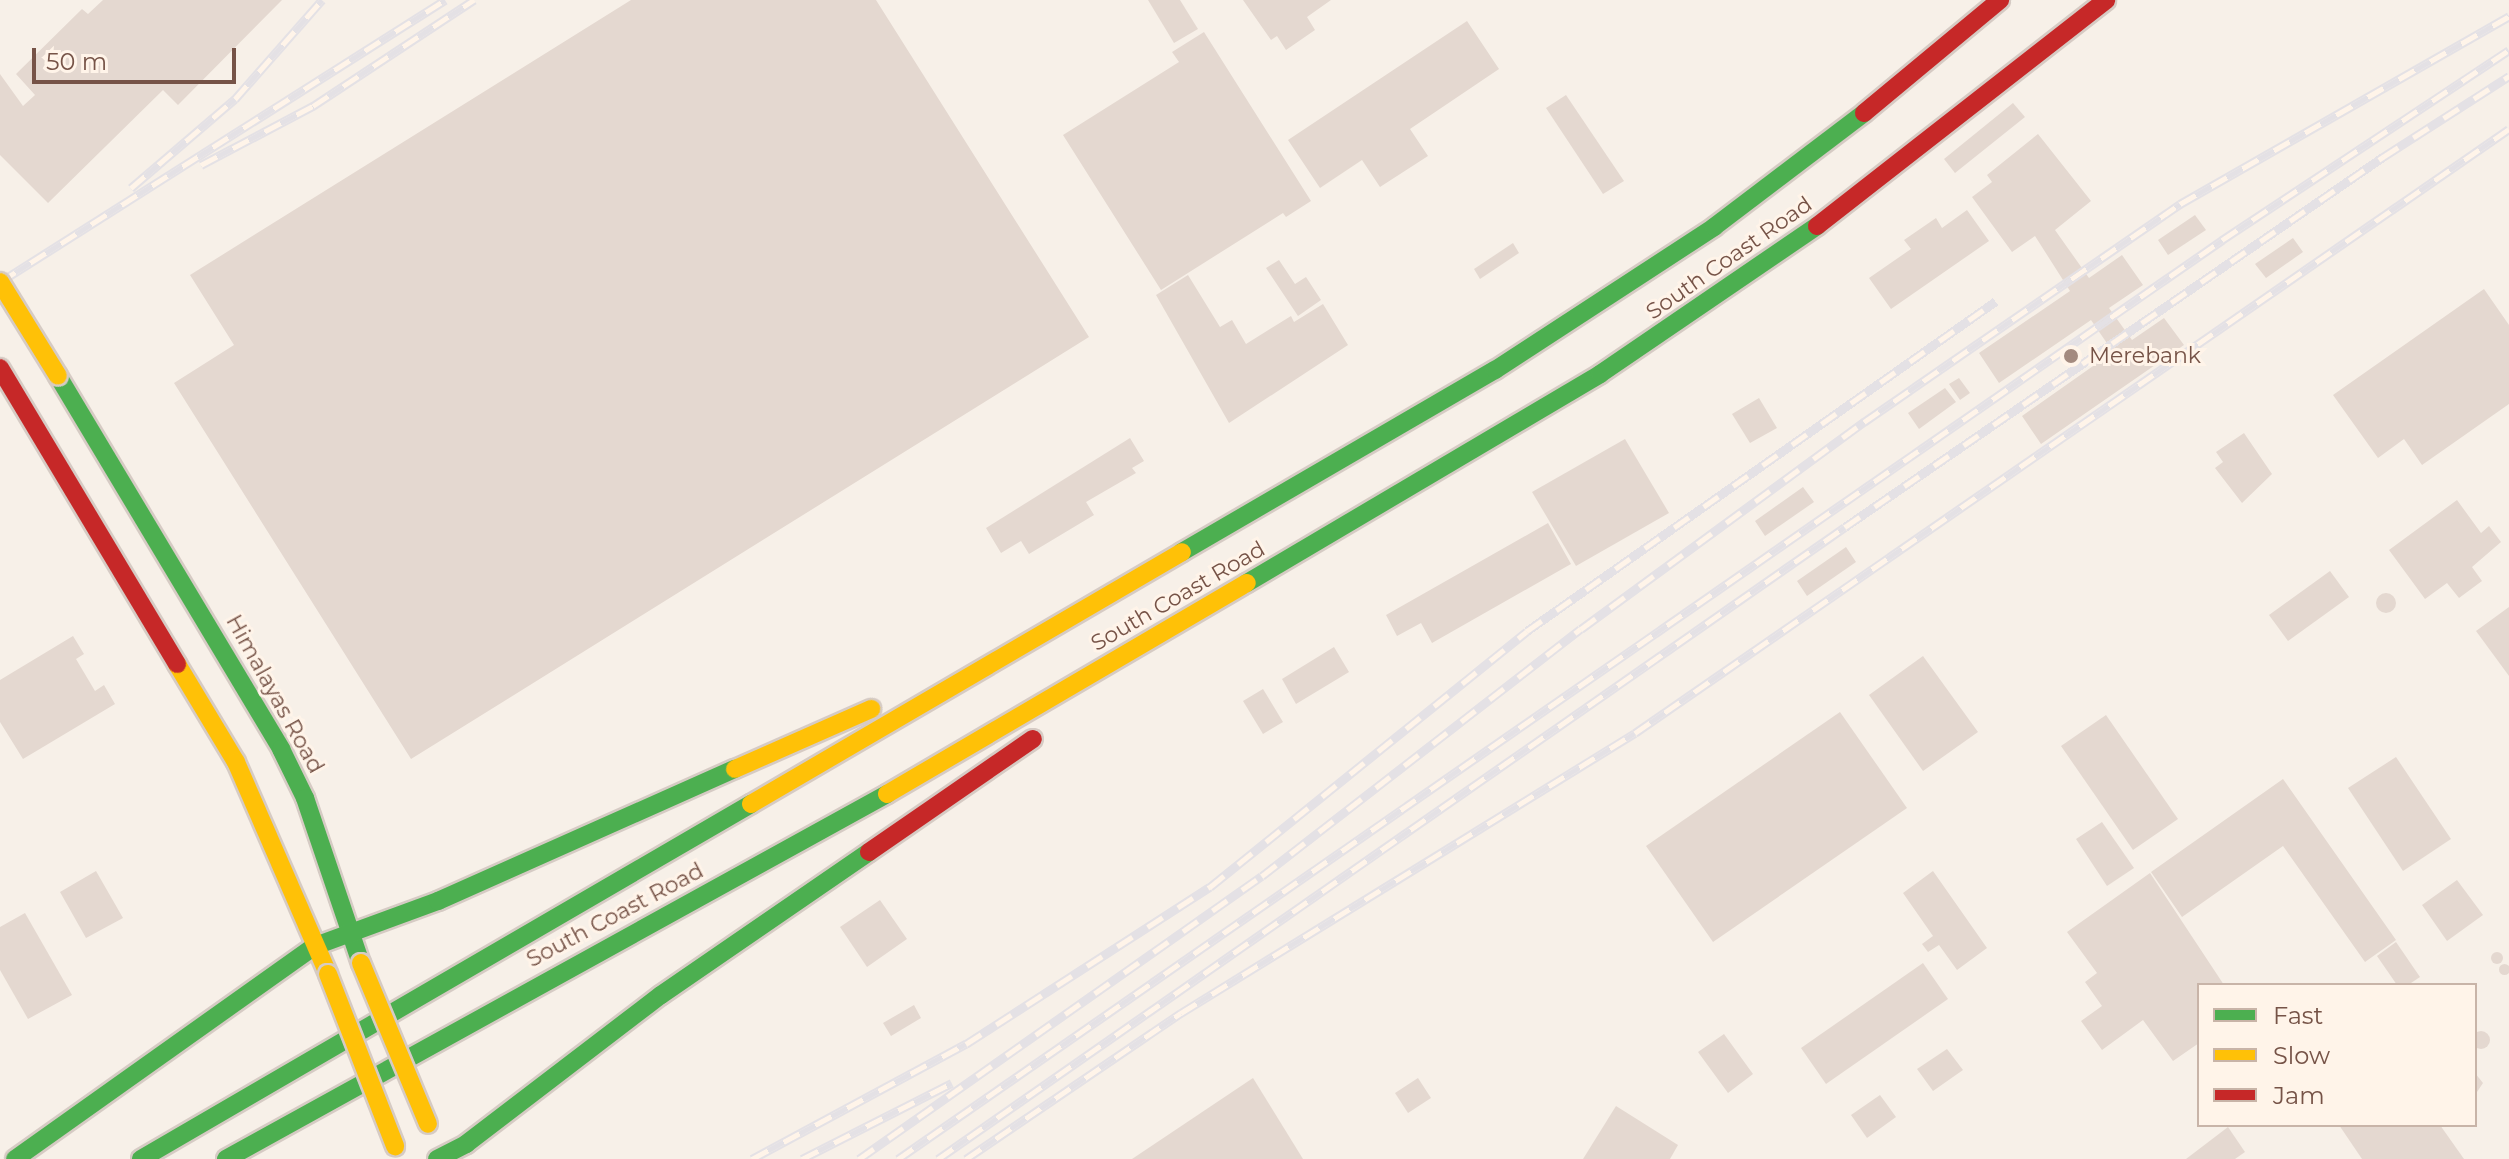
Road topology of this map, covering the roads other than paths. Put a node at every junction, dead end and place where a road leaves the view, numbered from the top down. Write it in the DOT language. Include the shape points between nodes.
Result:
graph roads {
  1 [pos="2000,0"];
  2 [pos="2106,0"];
  3 [pos="1955,35"];
  4 [pos="1996,87"];
  5 [pos="0,282"];
  6 [pos="0,368"];
  7 [pos="1045,632"];
  8 [pos="1123,657"];
  9 [pos="1080,705"];
  10 [pos="1046,730"];
  11 [pos="350,931"];
  12 [pos="315,946"];
  13 [pos="397,1152"];
  14 [pos="443,1158"];
  15 [pos="15,1159"];
  16 [pos="141,1159"];
  17 [pos="226,1159"];
  1 -- 3 [label="main road, South Coast Road"];
  2 -- 4 [label="main road, South Coast Road"];
  3 -- 4 [label="main road"];
  3 -- 7 [label="main road, South Coast Road" via="1867,111 1714,227 1359,458"];
  4 -- 8 [label="main road, South Coast Road" via="1911,157 1717,299 1385,494"];
  5 -- 11 [label="main road, Himalayas Road, bridge" via="281,749 305,798"];
  6 -- 12 [label="main road" via="236,762"];
  7 -- 11 [label="main road" via="438,901"];
  7 -- 16 [label="main road, South Coast Road"];
  8 -- 9 [label="main road"];
  8 -- 17 [label="main road, South Coast Road" via="812,836"];
  10 -- 14 [label="main road" via="661,995"];
  11 -- 12 [label="main road"];
  11 -- 14 [label="main road, Himalayas Road, bridge"];
  12 -- 13 [label="main road, bridge"];
  12 -- 15 [label="main road"];
}
